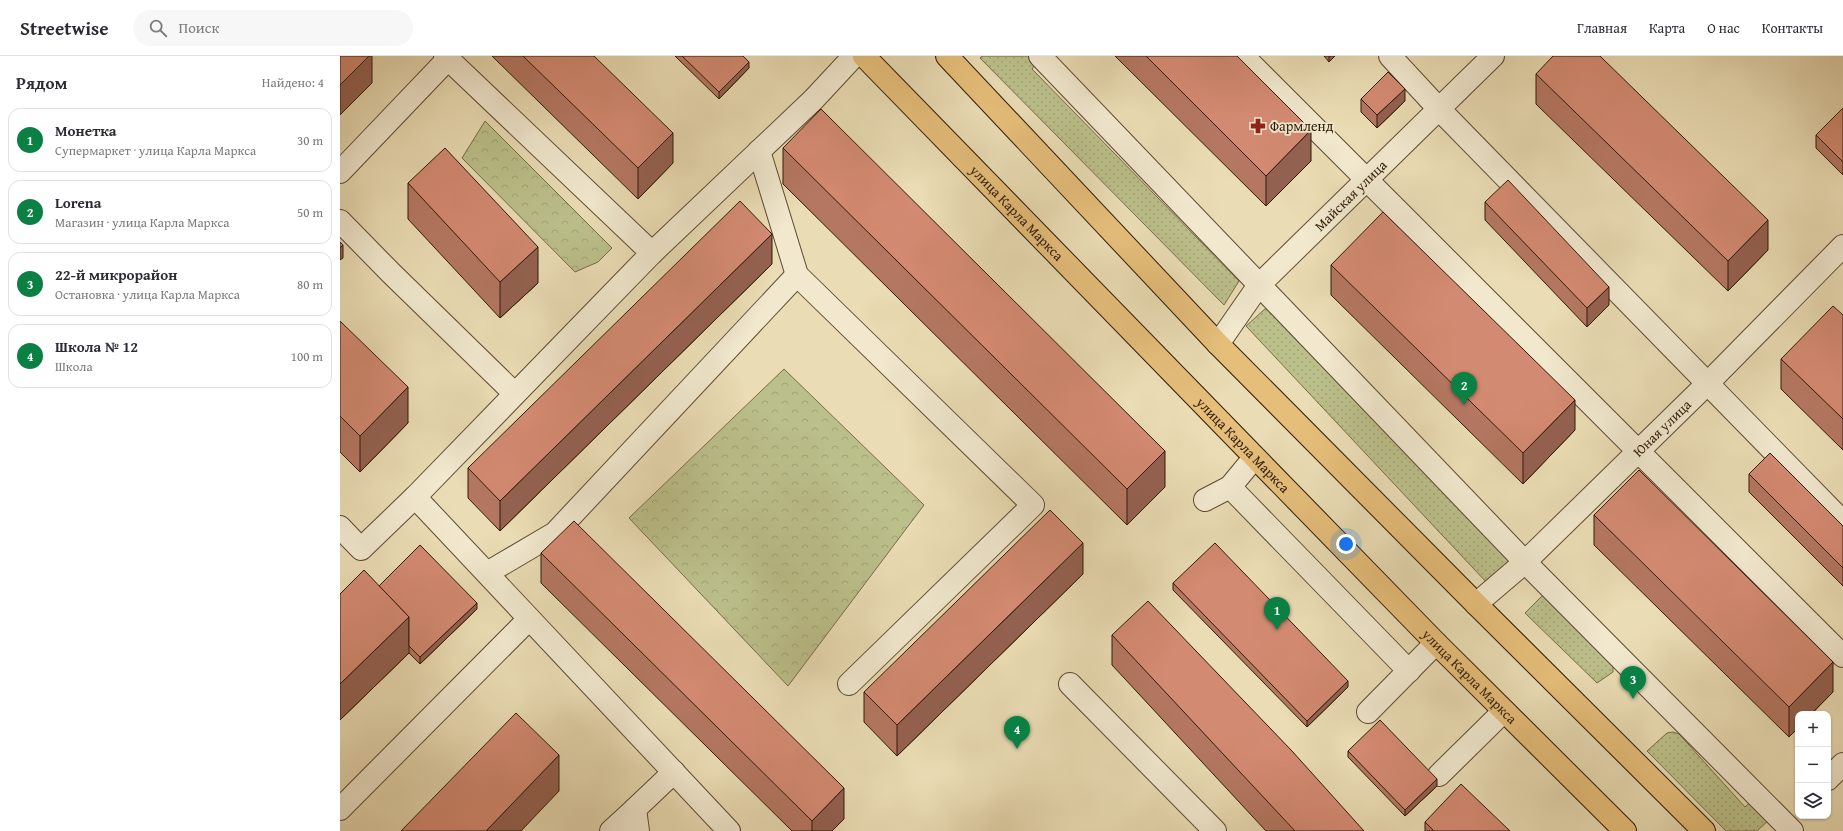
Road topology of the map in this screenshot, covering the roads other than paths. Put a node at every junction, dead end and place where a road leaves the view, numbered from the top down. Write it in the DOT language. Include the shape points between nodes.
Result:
graph roads {
  1 [pos="854,56"];
  2 [pos="864,56"];
  3 [pos="948,56"];
  4 [pos="1040,56"];
  5 [pos="1243,56"];
  6 [pos="1390,56"];
  7 [pos="1493,56"];
  8 [pos="447,57"];
  9 [pos="1439,109"];
  10 [pos="759,151"];
  11 [pos="340,172"];
  12 [pos="1367,180"];
  13 [pos="340,221"];
  14 [pos="1843,246"];
  15 [pos="652,253"];
  16 [pos="797,275"];
  17 [pos="1259,285"];
  18 [pos="1218,344"];
  19 [pos="1707,384"];
  20 [pos="514,393"];
  21 [pos="1638,450"];
  22 [pos="1254,458"];
  23 [pos="1230,487"];
  24 [pos="415,497"];
  25 [pos="1205,500"];
  26 [pos="1843,522"];
  27 [pos="340,527"];
  28 [pos="1525,562"];
  29 [pos="487,573"];
  30 [pos="1476,604"];
  31 [pos="529,619"];
  32 [pos="1436,643"];
  33 [pos="1843,656"];
  34 [pos="1409,671"];
  35 [pos="849,684"];
  36 [pos="1070,684"];
  37 [pos="1504,711"];
  38 [pos="1368,712"];
  39 [pos="1843,764"];
  40 [pos="674,772"];
  41 [pos="1439,775"];
  42 [pos="1831,776"];
  43 [pos="340,809"];
  44 [pos="635,809"];
  45 [pos="1788,824"];
  46 [pos="611,831"];
  47 [pos="638,831"];
  48 [pos="729,831"];
  49 [pos="1215,831"];
  50 [pos="1625,831"];
  51 [pos="1704,831"];
  1 -- 10 [label="street" via="814,99"];
  2 -- 22 [label="main road, улица Карла Маркса"];
  3 -- 18 [label="main road"];
  4 -- 17 [label="street"];
  5 -- 12 [label="street"];
  6 -- 9 [label="street"];
  7 -- 9 [label="street, Майская улица"];
  8 -- 11 [label="street"];
  8 -- 15 [label="street"];
  9 -- 12 [label="street, Майская улица"];
  9 -- 19 [label="street"];
  10 -- 15 [label="street"];
  10 -- 16 [label="street"];
  12 -- 17 [label="street, Майская улица"];
  12 -- 21 [label="street"];
  13 -- 20 [label="street"];
  14 -- 19 [label="street, Юная улица"];
  15 -- 20 [label="street"];
  16 -- 29 [label="street" via="554,534"];
  16 -- 35 [label="street" via="1033,505"];
  17 -- 18 [label="street, Майская улица"];
  17 -- 28 [label="street"];
  18 -- 30 [label="main road"];
  19 -- 21 [label="street, Юная улица"];
  19 -- 26 [label="street"];
  20 -- 24 [label="street"];
  21 -- 28 [label="street, Юная улица"];
  21 -- 33 [label="street"];
  22 -- 23 [label="street"];
  22 -- 32 [label="main road, улица Карла Маркса"];
  23 -- 25 [label="street"];
  23 -- 34 [label="street"];
  24 -- 27 [label="street" via="361,549"];
  24 -- 29 [label="street"];
  28 -- 30 [label="street, Юная улица"];
  28 -- 45 [label="street"];
  29 -- 31 [label="street"];
  30 -- 51 [label="main road"];
  31 -- 40 [label="street"];
  31 -- 43 [label="street"];
  32 -- 34 [label="street"];
  32 -- 37 [label="main road, улица Карла Маркса"];
  34 -- 38 [label="street"];
  36 -- 49 [label="street"];
  37 -- 41 [label="street"];
  37 -- 50 [label="main road, улица Карла Маркса"];
  39 -- 42 [label="street"];
  40 -- 44 [label="street"];
  40 -- 48 [label="street"];
  44 -- 46 [label="street"];
  44 -- 47 [label="street"];
}
